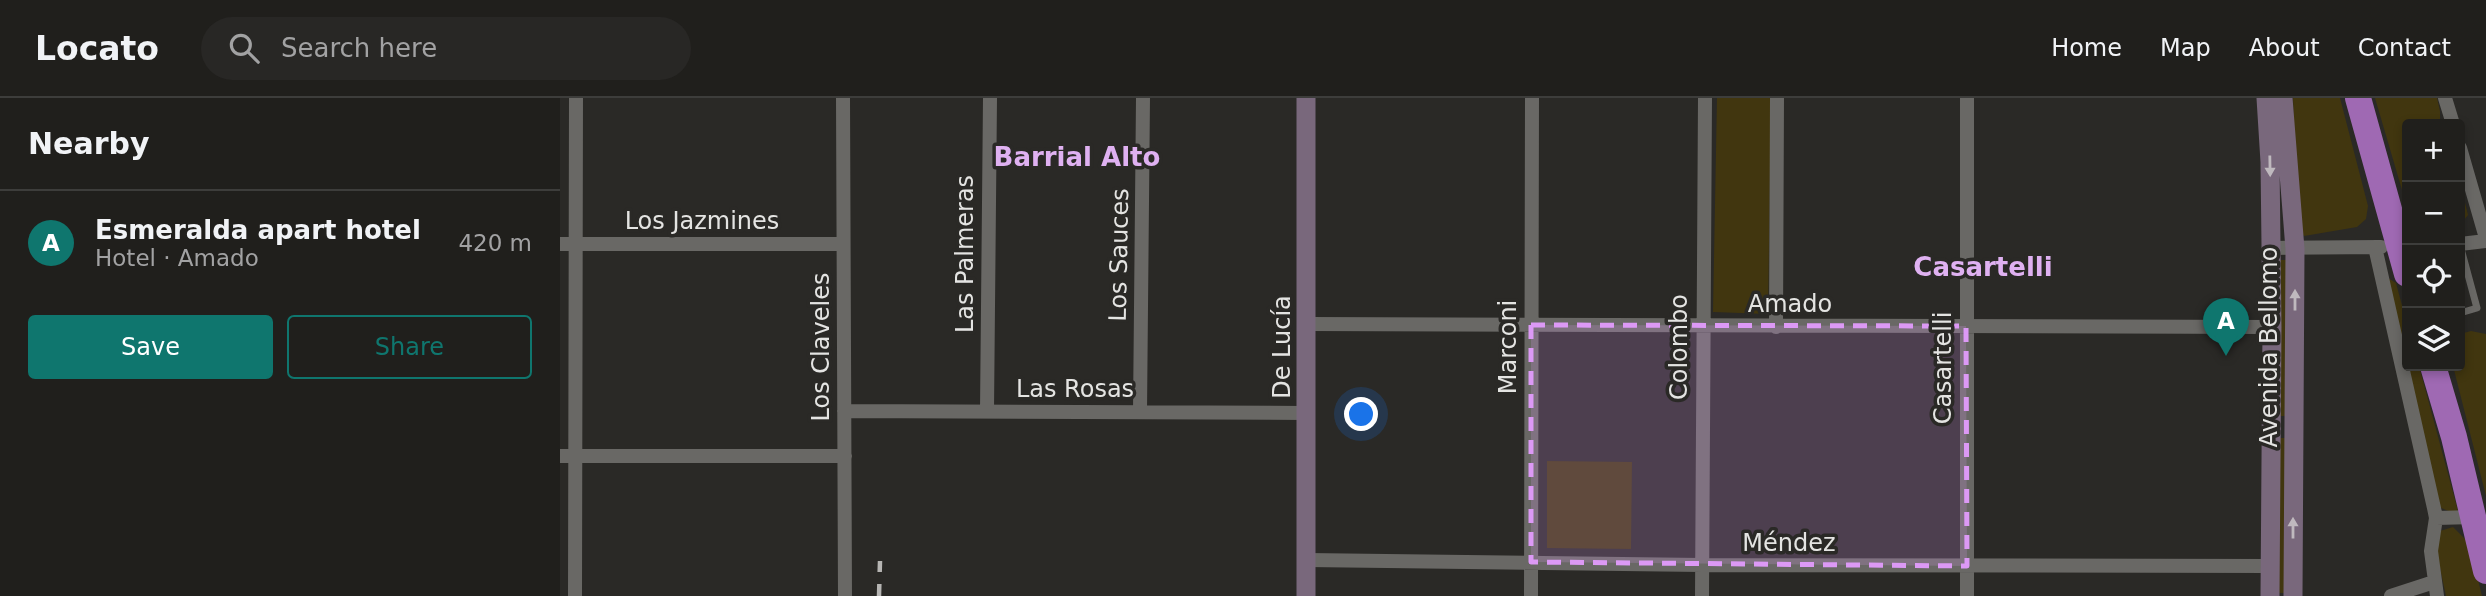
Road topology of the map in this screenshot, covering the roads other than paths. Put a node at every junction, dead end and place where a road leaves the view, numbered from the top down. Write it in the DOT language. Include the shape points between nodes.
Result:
graph roads {
  1 [pos="576,98"];
  2 [pos="843,98"];
  3 [pos="989,98"];
  4 [pos="1143,98"];
  5 [pos="1306,98"];
  6 [pos="1532,98"];
  7 [pos="1705,98"];
  8 [pos="1777,98"];
  9 [pos="1967,98"];
  10 [pos="2266,98"];
  11 [pos="2283,98"];
  12 [pos="2358,98"];
  13 [pos="2445,98"];
  14 [pos="2451,119"];
  15 [pos="2465,166"];
  16 [pos="2486,239"];
  17 [pos="560,244"];
  18 [pos="576,244"];
  19 [pos="843,244"];
  20 [pos="2465,244"];
  21 [pos="2394,247"];
  22 [pos="2270,248"];
  23 [pos="2295,249"];
  24 [pos="2465,263"];
  25 [pos="2402,264"];
  26 [pos="2465,311"];
  27 [pos="1308,324"];
  28 [pos="1531,326"];
  29 [pos="1966,326"];
  30 [pos="1702,327"];
  31 [pos="1776,327"];
  32 [pos="2272,327"];
  33 [pos="2435,371"];
  34 [pos="844,411"];
  35 [pos="987,411"];
  36 [pos="1140,412"];
  37 [pos="1306,413"];
  38 [pos="2272,429"];
  39 [pos="2294,430"];
  40 [pos="560,456"];
  41 [pos="845,456"];
  42 [pos="576,457"];
  43 [pos="2474,517"];
  44 [pos="2436,518"];
  45 [pos="1307,560"];
  46 [pos="1531,562"];
  47 [pos="1701,565"];
  48 [pos="1967,566"];
  49 [pos="2272,566"];
  50 [pos="2485,566"];
  51 [pos="2435,589"];
  52 [pos="575,596"];
  53 [pos="845,596"];
  54 [pos="1306,596"];
  55 [pos="1531,596"];
  56 [pos="1702,596"];
  57 [pos="1967,596"];
  58 [pos="2270,596"];
  59 [pos="2293,596"];
  60 [pos="2391,596"];
  1 -- 18 [label="street"];
  2 -- 19 [label="street, Los Claveles"];
  3 -- 35 [label="street, Las Palmeras"];
  4 -- 36 [label="street, Los Sauces"];
  5 -- 27 [label="street, De Lucía"];
  6 -- 28 [label="street, Marconi"];
  7 -- 30 [label="street, Colombo"];
  8 -- 31 [label="street"];
  9 -- 29 [label="street, Casartelli"];
  10 -- 22 [label="street, Avenida Bellomo, one-way"];
  11 -- 23 [label="street, Avenida Bellomo"];
  12 -- 21 [label="highway"];
  13 -- 14 [label="street"];
  15 -- 16 [label="street"];
  16 -- 20 [label="street"];
  17 -- 18 [label="street, Los Jazmines"];
  18 -- 19 [label="street, Los Jazmines"];
  18 -- 42 [label="street"];
  19 -- 34 [label="street, Los Claveles"];
  21 -- 23 [label="street"];
  21 -- 25 [label="highway"];
  21 -- 44 [label="street"];
  22 -- 23 [label="street"];
  22 -- 32 [label="street, Avenida Bellomo"];
  39 -- 23 [label="street, Avenida Bellomo, one-way"];
  24 -- 26 [label="lane" via="2477,307"];
  27 -- 28 [label="street, Amado"];
  27 -- 37 [label="street, De Lucía"];
  28 -- 30 [label="street, Amado"];
  28 -- 46 [label="street, Marconi"];
  29 -- 31 [label="street, Amado"];
  29 -- 32 [label="street, Amado"];
  29 -- 48 [label="street, Casartelli"];
  30 -- 31 [label="street, Amado"];
  30 -- 47 [label="street, Colombo"];
  32 -- 38 [label="street, Avenida Bellomo"];
  33 -- 43 [label="highway"];
  34 -- 35 [label="street, Las Rosas"];
  34 -- 41 [label="street, Los Claveles"];
  35 -- 36 [label="street, Las Rosas"];
  36 -- 37 [label="street, Las Rosas"];
  37 -- 45 [label="street, De Lucía"];
  38 -- 39 [label="street"];
  38 -- 49 [label="street, Avenida Bellomo"];
  59 -- 39 [label="street, Avenida Bellomo, one-way"];
  40 -- 42 [label="street"];
  41 -- 42 [label="street"];
  41 -- 53 [label="street, Los Claveles"];
  42 -- 52 [label="street"];
  43 -- 44 [label="street"];
  43 -- 50 [label="highway"];
  44 -- 51 [label="street" via="2431,551"];
  45 -- 46 [label="street, Méndez"];
  45 -- 54 [label="street, De Lucía"];
  46 -- 47 [label="street, Méndez"];
  46 -- 55 [label="street, Marconi"];
  47 -- 48 [label="street, Méndez"];
  47 -- 56 [label="street, Colombo"];
  48 -- 49 [label="street, Méndez"];
  48 -- 57 [label="street, Casartelli"];
  49 -- 58 [label="street, Avenida Bellomo"];
  51 -- 60 [label="street"];
}
